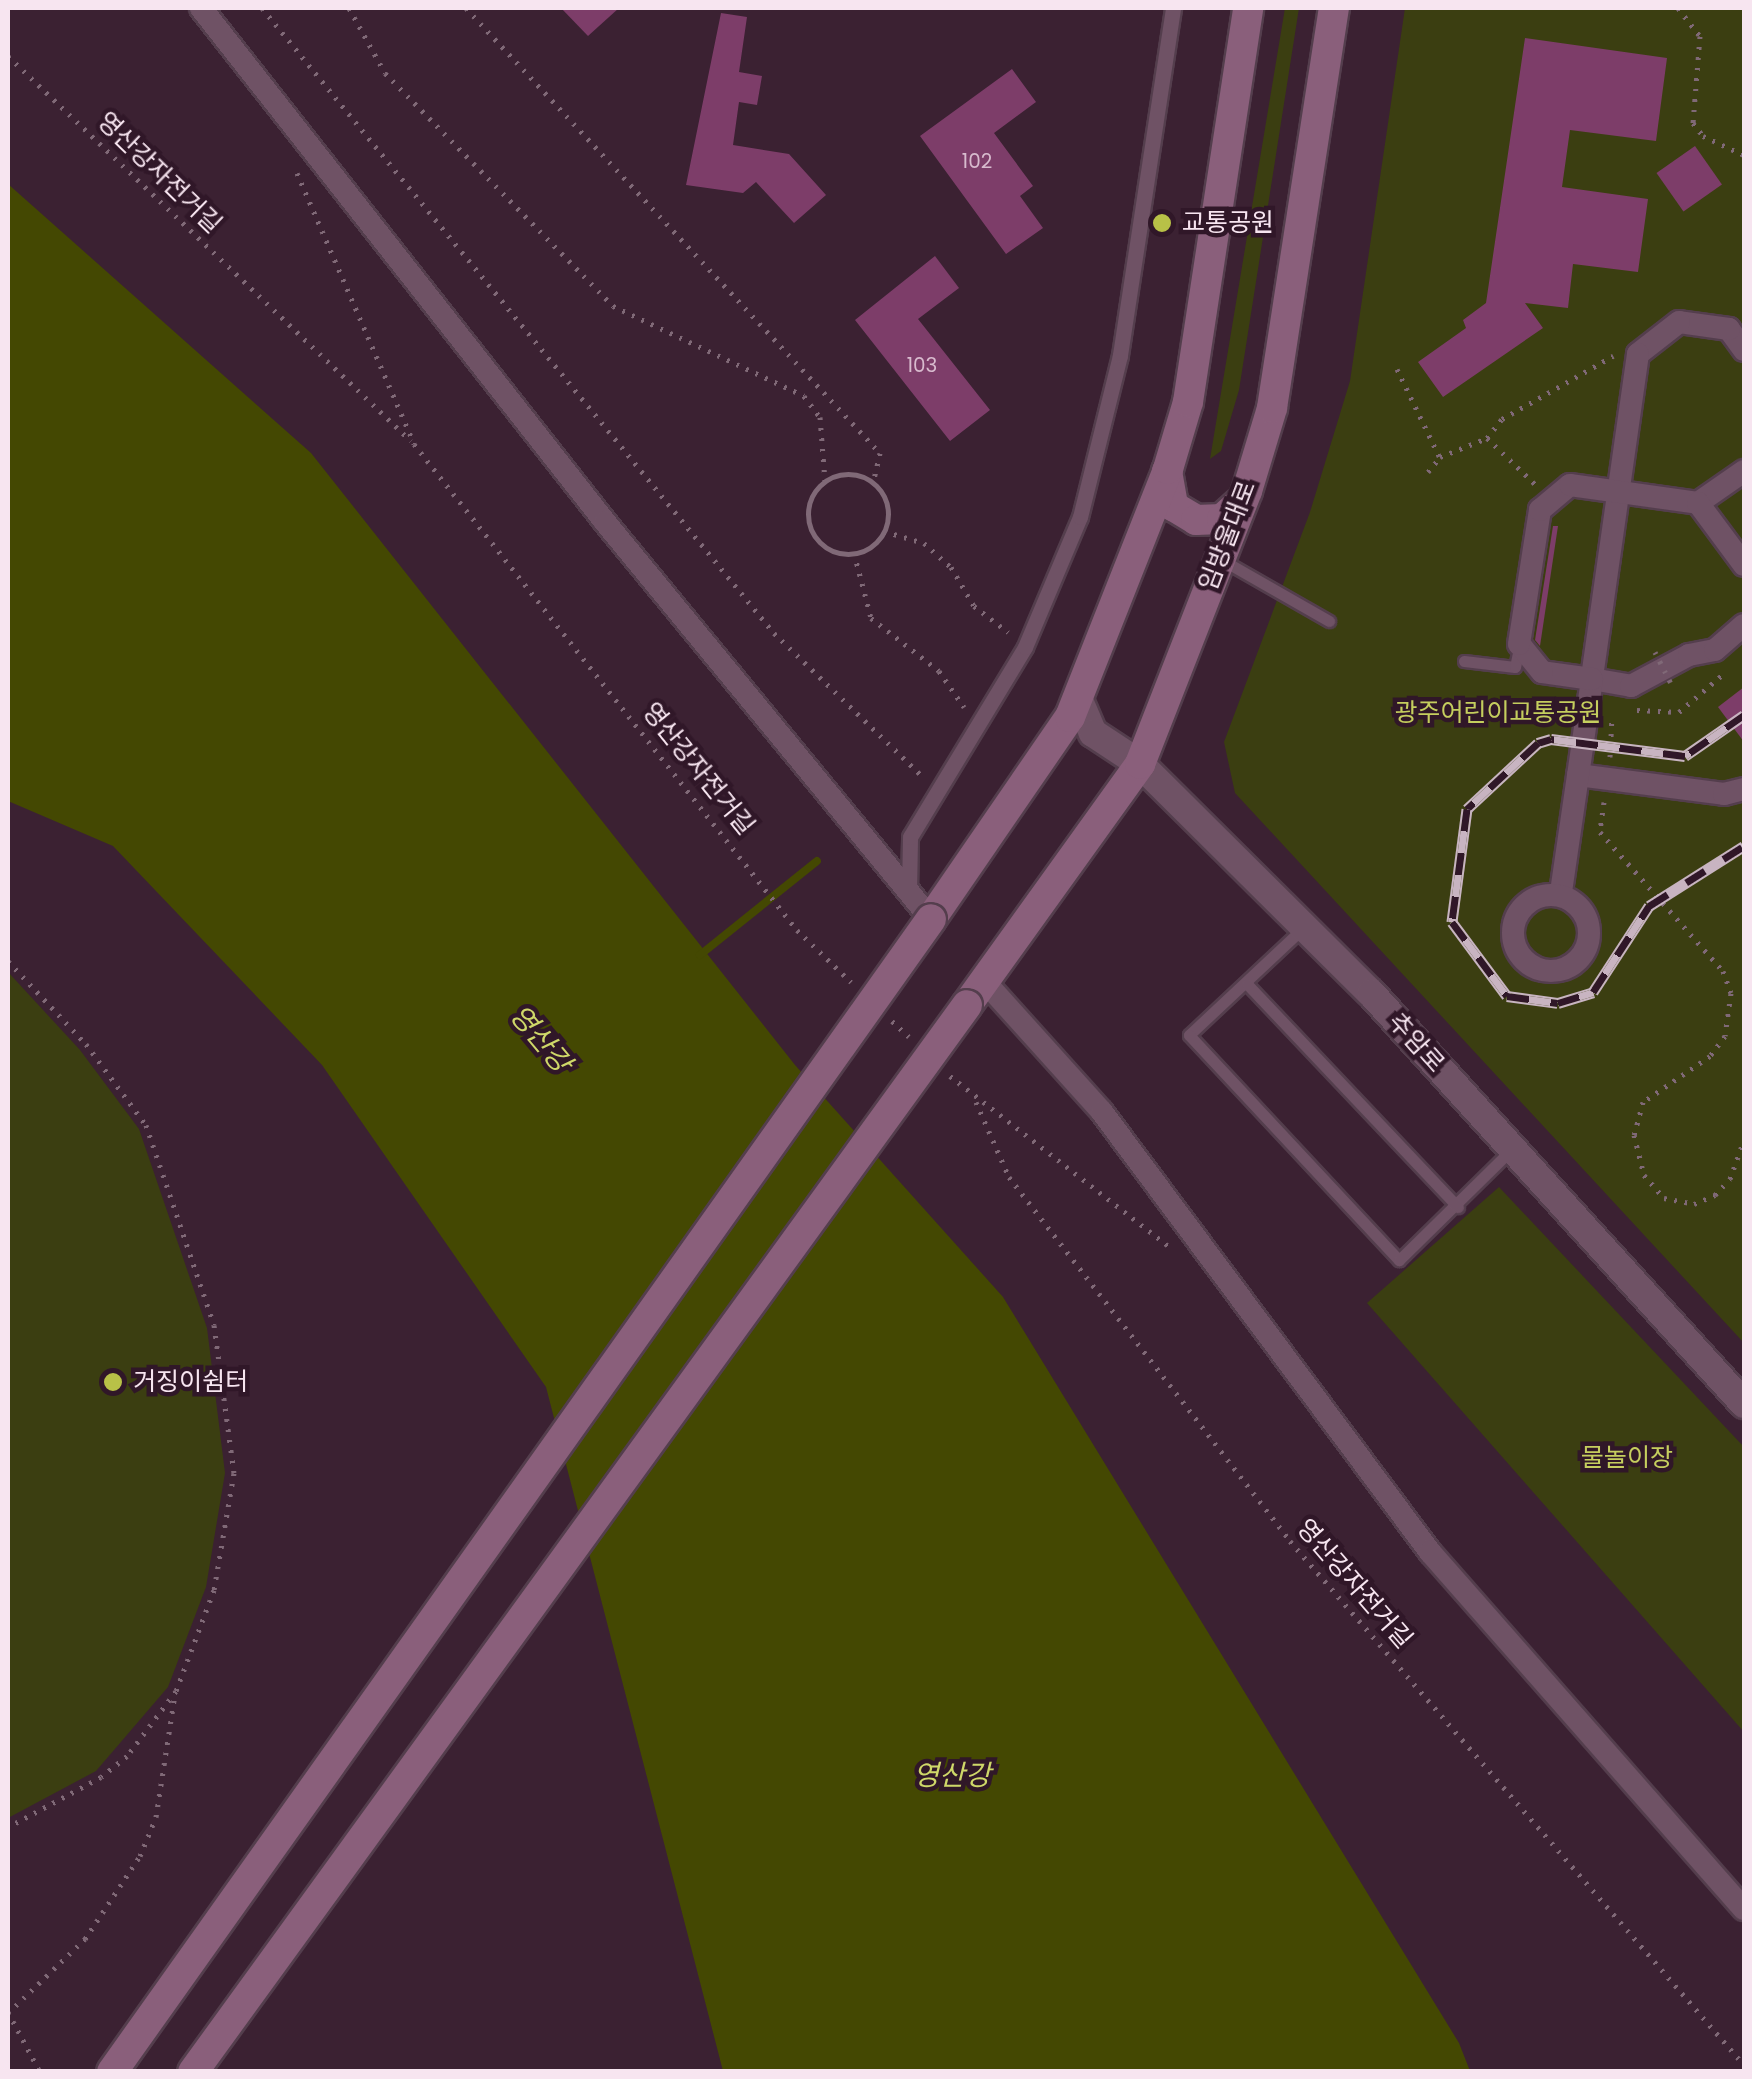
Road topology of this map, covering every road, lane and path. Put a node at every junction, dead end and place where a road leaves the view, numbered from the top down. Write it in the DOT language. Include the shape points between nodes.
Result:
graph roads {
  1 [pos="201,8"];
  2 [pos="262,8"];
  3 [pos="348,8"];
  4 [pos="466,8"];
  5 [pos="1173,8"];
  6 [pos="1248,8"];
  7 [pos="1334,8"];
  8 [pos="1678,8"];
  9 [pos="8,56"];
  10 [pos="1744,155"];
  11 [pos="296,169"];
  12 [pos="1744,350"];
  13 [pos="1620,368"];
  14 [pos="1397,369"];
  15 [pos="1487,438"];
  16 [pos="414,444"];
  17 [pos="1440,458"];
  18 [pos="1168,468"];
  19 [pos="1428,472"];
  20 [pos="1744,472"];
  21 [pos="825,481"];
  22 [pos="873,483"];
  23 [pos="1247,491"];
  24 [pos="1618,492"];
  25 [pos="1698,503"];
  26 [pos="1540,510"];
  27 [pos="884,530"];
  28 [pos="854,553"];
  29 [pos="1741,554"];
  30 [pos="1221,559"];
  31 [pos="1328,622"];
  32 [pos="1744,625"];
  33 [pos="1028,640"];
  34 [pos="1519,644"];
  35 [pos="1654,652"];
  36 [pos="1464,662"];
  37 [pos="1592,679"];
  38 [pos="1671,683"];
  39 [pos="1078,698"];
  40 [pos="1609,715"];
  41 [pos="975,728"];
  42 [pos="1140,764"];
  43 [pos="1578,775"];
  44 [pos="1608,778"];
  45 [pos="939,788"];
  46 [pos="1744,789"];
  47 [pos="909,892"];
  48 [pos="1561,892"];
  49 [pos="931,919"];
  50 [pos="1305,926"];
  51 [pos="8,961"];
  52 [pos="1247,984"];
  53 [pos="976,994"];
  54 [pos="865,995"];
  55 [pos="879,1008"];
  56 [pos="920,1047"];
  57 [pos="947,1073"];
  58 [pos="974,1099"];
  59 [pos="1744,1140"];
  60 [pos="1511,1150"];
  61 [pos="1458,1208"];
  62 [pos="1180,1255"];
  63 [pos="1744,1404"];
  64 [pos="176,1691"];
  65 [pos="8,1826"];
  66 [pos="1744,1908"];
  67 [pos="8,2013"];
  68 [pos="1744,2065"];
  69 [pos="40,2072"];
  70 [pos="112,2072"];
  71 [pos="193,2072"];
  1 -- 47 [label="street" via="593,507"];
  2 -- 45 [label="path" via="774,633 914,772"];
  3 -- 21 [label="path" via="384,73 613,306 804,396 820,418"];
  4 -- 22 [label="path" via="880,453"];
  5 -- 33 [label="street" via="1104,433 1080,517"];
  6 -- 18 [label="main road" via="1188,402"];
  7 -- 23 [label="main road, 임방울대로" via="1272,408"];
  8 -- 10 [label="path" via="1700,36 1694,123 1703,136"];
  9 -- 16 [label="path, 영산강자전거길"];
  11 -- 16 [label="path, 영산강자전거길"];
  12 -- 24 [label="street" via="1729,330 1678,322 1638,354"];
  13 -- 15 [label="path" via="1622,350 1502,419"];
  14 -- 17 [label="path"];
  15 -- 17 [label="path"];
  15 -- 26 [label="path" via="1535,484"];
  16 -- 54 [label="path, 영산강자전거길" via="797,930"];
  17 -- 19 [label="path"];
  18 -- 23 [label="main road" via="1167,494 1196,520 1222,519"];
  18 -- 39 [label="main road"];
  20 -- 25 [label="street"];
  21 -- 22 [label="path" via="850,474"];
  21 -- 28 [label="path" via="810,502 810,529 828,548"];
  22 -- 27 [label="path" via="887,505"];
  23 -- 30 [label="main road, 임방울대로"];
  24 -- 25 [label="street"];
  24 -- 26 [label="street" via="1570,485"];
  24 -- 37 [label="street"];
  25 -- 29 [label="street"];
  26 -- 34 [label="street"];
  27 -- 28 [label="path"];
  27 -- 33 [label="path" via="924,543 995,626"];
  28 -- 41 [label="path" via="872,618 940,671"];
  30 -- 31 [label="lane"];
  30 -- 42 [label="main road, 임방울대로"];
  32 -- 37 [label="street" via="1715,650 1689,655 1631,686"];
  33 -- 41 [label="street"];
  34 -- 36 [label="lane" via="1515,667"];
  34 -- 37 [label="street" via="1542,672"];
  35 -- 38 [label="path, bridge"];
  37 -- 43 [label="street"];
  39 -- 42 [label="street, 추암로" via="1093,733"];
  39 -- 49 [label="main road"];
  40 -- 44 [label="path" via="1616,718"];
  41 -- 45 [label="street"];
  42 -- 50 [label="street, 추암로"];
  42 -- 53 [label="main road, 임방울대로"];
  43 -- 44 [label="street"];
  43 -- 48 [label="street"];
  44 -- 46 [label="street" via="1724,794"];
  44 -- 59 [label="path" via="1600,832 1723,972 1732,992 1718,1046 1643,1102 1634,1135 1644,1175 1664,1198 1694,1204 1716,1196 1730,1179"];
  45 -- 47 [label="street" via="910,837"];
  47 -- 49 [label="street"];
  49 -- 70 [label="main road, bridge"];
  50 -- 52 [label="lane"];
  50 -- 60 [label="street, 추암로"];
  51 -- 64 [label="path" via="86,1044 146,1125 224,1362 234,1473 214,1590"];
  52 -- 61 [label="lane"];
  52 -- 61 [label="lane" via="1189,1035 1398,1260"];
  53 -- 66 [label="street" via="1102,1112 1430,1552"];
  53 -- 71 [label="main road, 임방울대로, bridge"];
  55 -- 56 [label="path"];
  57 -- 58 [label="path, 영산강자전거길"];
  58 -- 62 [label="path, 영산강자전거길"];
  58 -- 68 [label="path, 영산강자전거길" via="1009,1177 1290,1541"];
  60 -- 61 [label="lane"];
  60 -- 63 [label="street, 추암로"];
  64 -- 65 [label="path" via="126,1756 101,1777"];
  64 -- 67 [label="path" via="156,1817 140,1856 86,1939"];
  67 -- 69 [label="path"];
}
